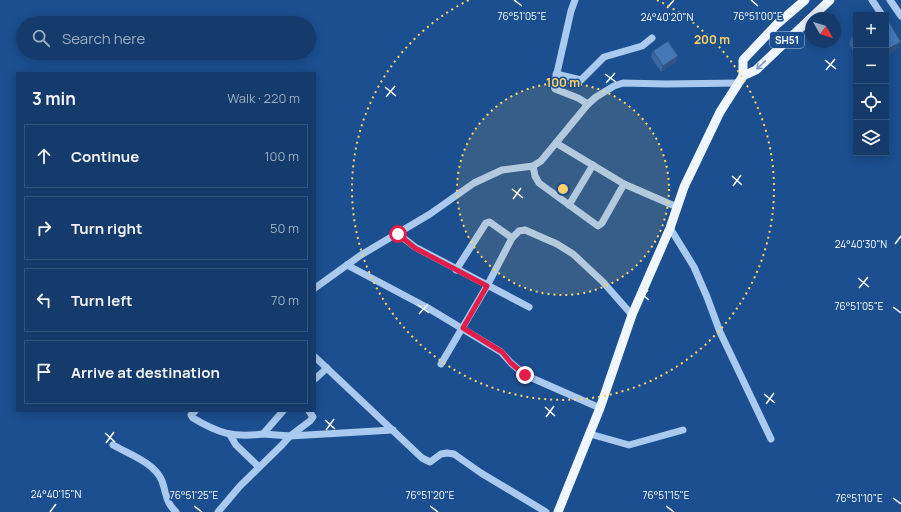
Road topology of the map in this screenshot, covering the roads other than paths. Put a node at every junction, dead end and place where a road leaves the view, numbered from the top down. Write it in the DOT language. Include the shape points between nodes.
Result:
graph roads {
  1 [pos="575,0"];
  2 [pos="805,0"];
  3 [pos="830,0"];
  4 [pos="872,0"];
  5 [pos="890,0"];
  6 [pos="880,12"];
  7 [pos="901,16"];
  8 [pos="652,38"];
  9 [pos="556,74"];
  10 [pos="741,80"];
  11 [pos="588,104"];
  12 [pos="556,143"];
  13 [pos="593,165"];
  14 [pos="533,166"];
  15 [pos="624,184"];
  16 [pos="569,205"];
  17 [pos="677,207"];
  18 [pos="670,228"];
  19 [pos="398,234"];
  20 [pos="512,238"];
  21 [pos="347,265"];
  22 [pos="456,270"];
  23 [pos="487,286"];
  24 [pos="316,287"];
  25 [pos="529,307"];
  26 [pos="632,315"];
  27 [pos="463,328"];
  28 [pos="316,358"];
  29 [pos="441,364"];
  30 [pos="327,368"];
  31 [pos="316,378"];
  32 [pos="600,408"];
  33 [pos="194,412"];
  34 [pos="282,412"];
  35 [pos="310,412"];
  36 [pos="393,430"];
  37 [pos="683,430"];
  38 [pos="263,434"];
  39 [pos="590,434"];
  40 [pos="230,435"];
  41 [pos="290,436"];
  42 [pos="771,439"];
  43 [pos="113,445"];
  44 [pos="259,467"];
  45 [pos="221,511"];
  46 [pos="176,512"];
  47 [pos="546,512"];
  48 [pos="558,512"];
  1 -- 9 [label="street"];
  2 -- 10 [label="main road, SH51" via="777,24 743,60"];
  3 -- 10 [label="main road, SH51, one-way" via="756,70"];
  4 -- 6 [label="street"];
  5 -- 7 [label="street"];
  8 -- 9 [label="street" via="642,46 604,57 581,80"];
  9 -- 11 [label="street" via="556,88"];
  10 -- 11 [label="street" via="666,84 622,83"];
  10 -- 17 [label="main road, SH51" via="720,112"];
  11 -- 12 [label="street"];
  12 -- 13 [label="street"];
  12 -- 14 [label="street" via="541,161"];
  13 -- 15 [label="street"];
  13 -- 16 [label="street"];
  14 -- 16 [label="street" via="539,183"];
  14 -- 19 [label="street" via="502,170 474,183"];
  15 -- 16 [label="street" via="598,226"];
  15 -- 17 [label="street"];
  17 -- 18 [label="main road, SH51"];
  18 -- 26 [label="main road, SH51"];
  18 -- 42 [label="street" via="694,267 720,332"];
  19 -- 21 [label="street"];
  19 -- 22 [label="street" via="415,248"];
  20 -- 22 [label="street" via="491,223 486,223"];
  20 -- 23 [label="street"];
  20 -- 26 [label="street" via="519,231 525,230 573,254 604,282"];
  21 -- 24 [label="street"];
  21 -- 27 [label="street"];
  22 -- 23 [label="street"];
  23 -- 25 [label="street"];
  23 -- 27 [label="street"];
  26 -- 32 [label="main road, SH51"];
  27 -- 29 [label="street"];
  27 -- 32 [label="street" via="502,352 525,375"];
  28 -- 30 [label="street"];
  30 -- 31 [label="street"];
  30 -- 36 [label="street"];
  32 -- 39 [label="main road, SH51"];
  33 -- 40 [label="street" via="191,415 193,418"];
  34 -- 38 [label="street"];
  35 -- 41 [label="street" via="313,418"];
  36 -- 41 [label="street"];
  36 -- 47 [label="street" via="422,458 430,462 441,454 454,454"];
  37 -- 39 [label="street" via="629,445"];
  38 -- 40 [label="street"];
  38 -- 41 [label="street"];
  39 -- 48 [label="main road, SH51"];
  40 -- 44 [label="street" via="236,445"];
  41 -- 44 [label="street"];
  43 -- 46 [label="street" via="156,471 169,505"];
  44 -- 45 [label="street"];
}
